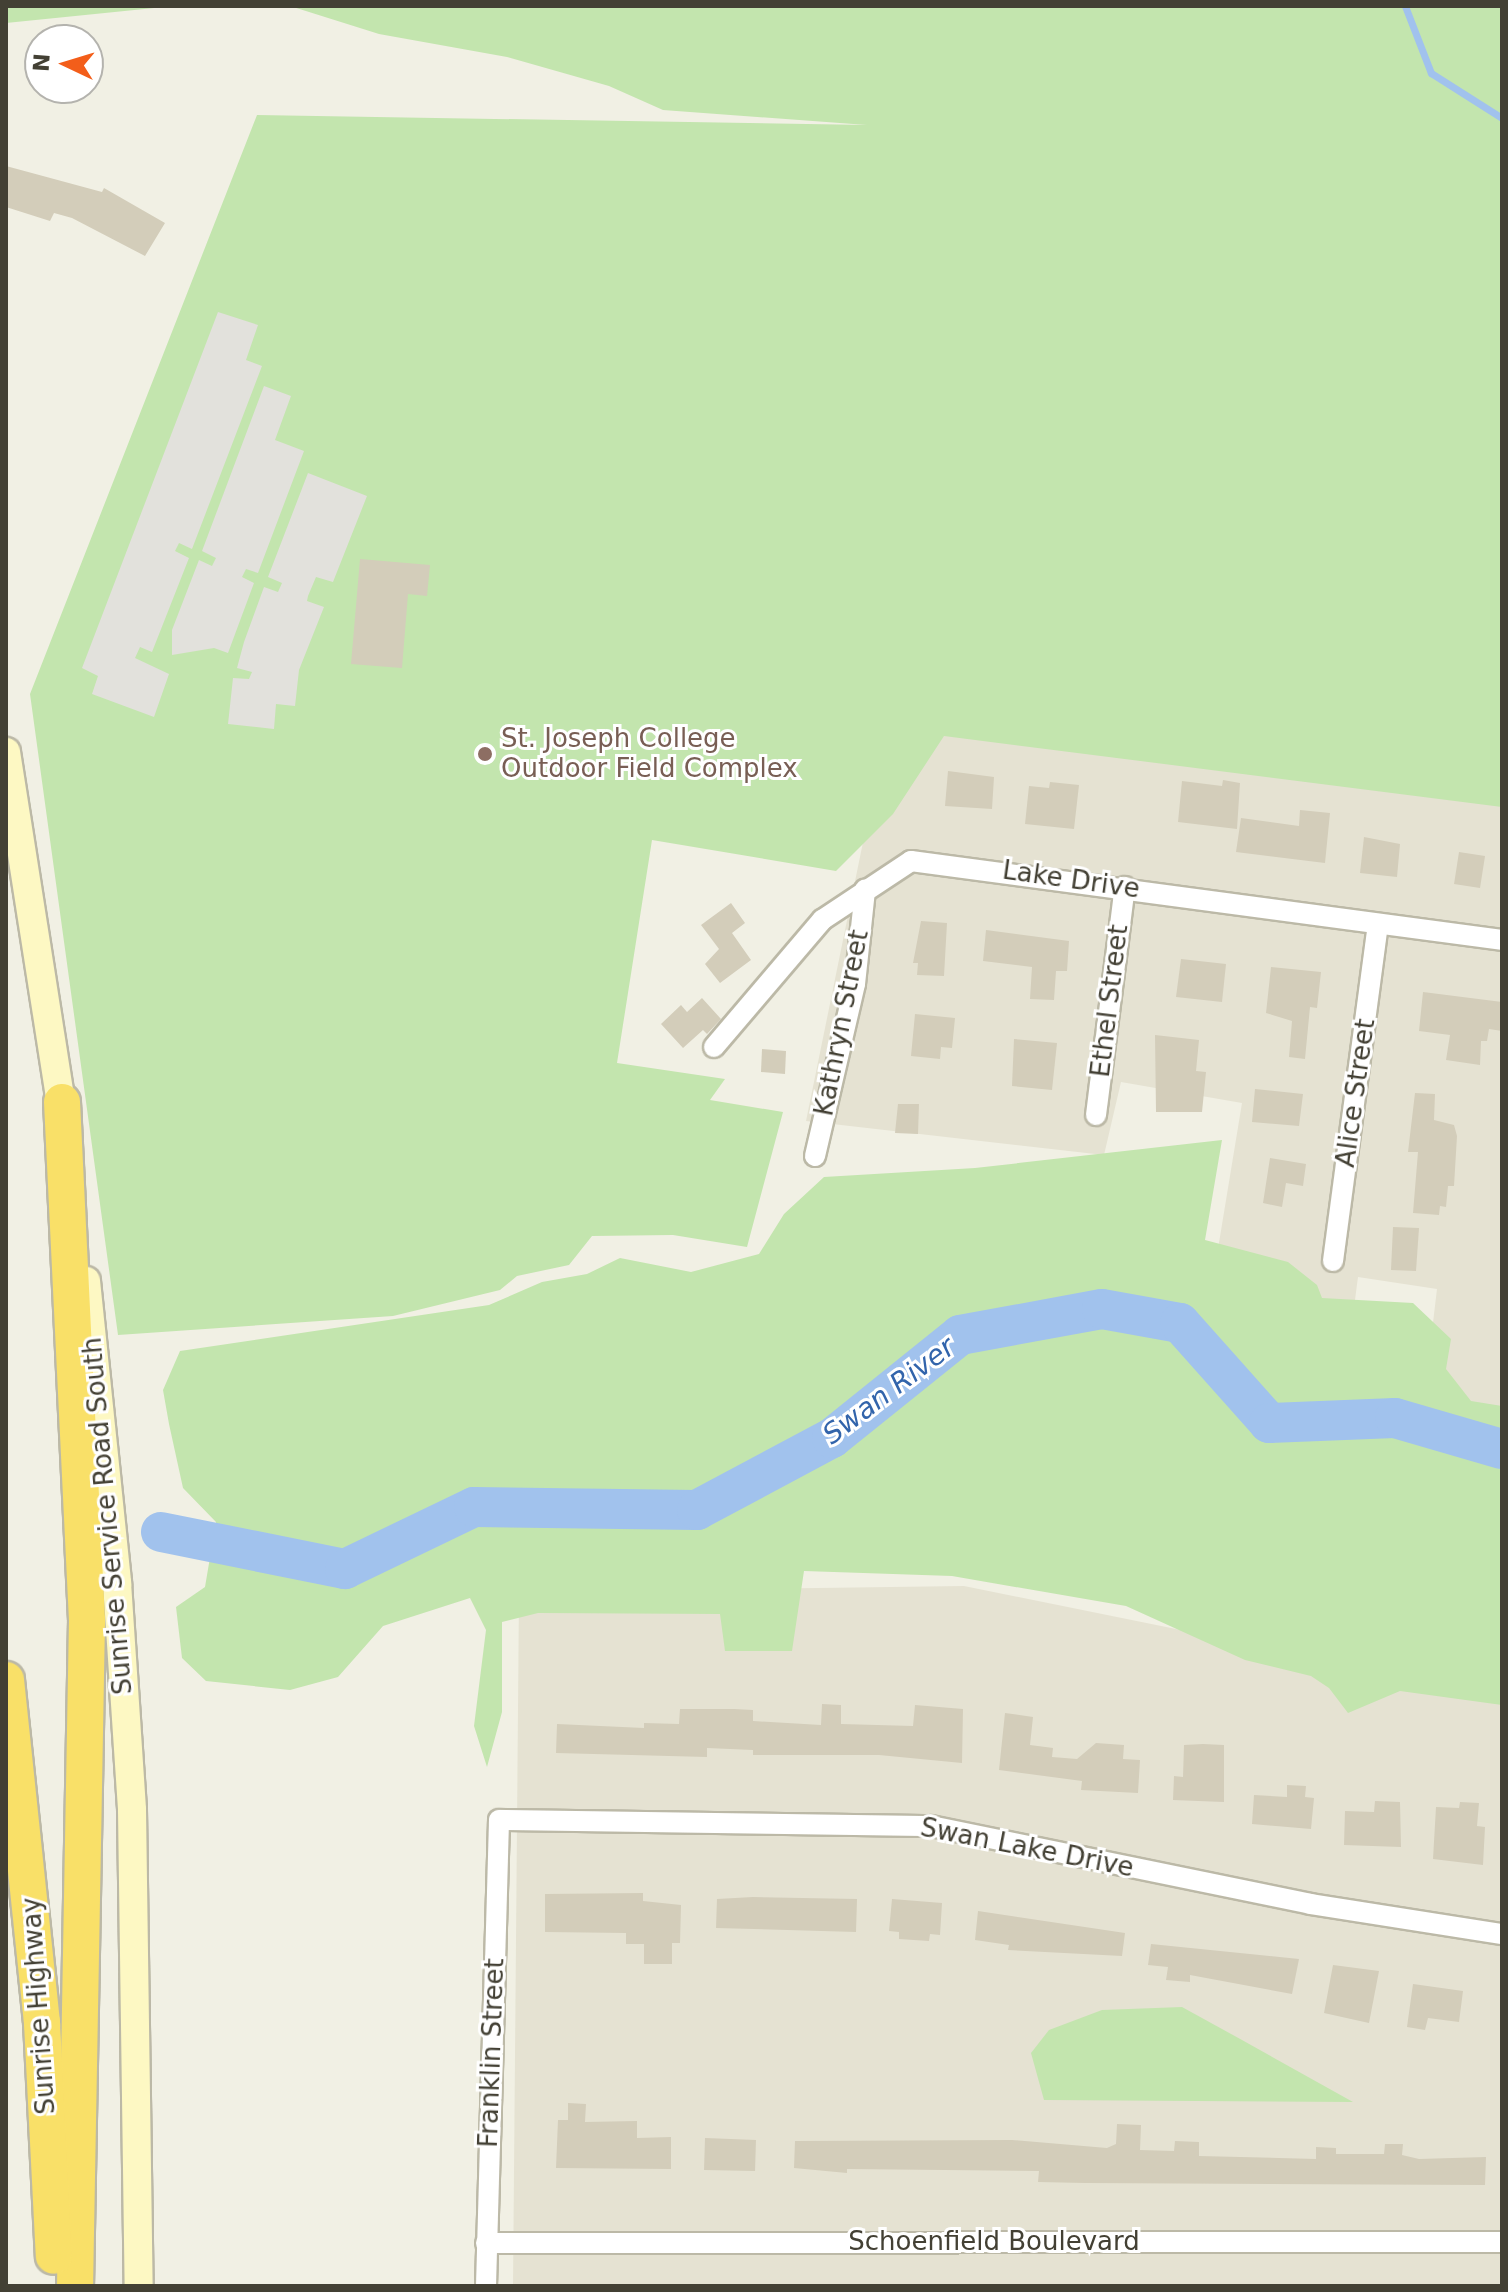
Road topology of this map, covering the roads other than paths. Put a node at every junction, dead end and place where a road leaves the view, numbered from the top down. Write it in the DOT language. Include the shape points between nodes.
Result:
graph roads {
  1 [pos="6,752"];
  2 [pos="1125,887"];
  3 [pos="865,890"];
  4 [pos="1378,925"];
  5 [pos="1502,940"];
  6 [pos="714,1047"];
  7 [pos="62,1102"];
  8 [pos="1096,1115"];
  9 [pos="815,1156"];
  10 [pos="1333,1261"];
  11 [pos="6,1680"];
  12 [pos="499,1820"];
  13 [pos="1502,1934"];
  14 [pos="1502,2242"];
  15 [pos="486,2243"];
  16 [pos="56,2286"];
  17 [pos="75,2286"];
  18 [pos="139,2286"];
  19 [pos="486,2286"];
  1 -- 7 [label="main road, Sunrise Service Road South"];
  2 -- 3 [label="street, Lake Drive" via="911,861"];
  2 -- 4 [label="street, Lake Drive"];
  2 -- 8 [label="street, Ethel Street"];
  3 -- 6 [label="street, Lake Drive" via="822,920"];
  3 -- 9 [label="street, Kathryn Street" via="855,984"];
  4 -- 5 [label="street, Lake Drive"];
  4 -- 10 [label="street, Alice Street"];
  7 -- 17 [label="highway" via="87,1620"];
  7 -- 18 [label="main road, Sunrise Service Road South" via="93,1339 122,1662 135,1890"];
  11 -- 16 [label="highway, Sunrise Highway" via="42,2023"];
  12 -- 13 [label="street, Swan Lake Drive" via="931,1826 1310,1904"];
  12 -- 15 [label="street, Franklin Street"];
  14 -- 15 [label="street, Schoenfield Boulevard"];
  15 -- 19 [label="street, Franklin Street"];
}
